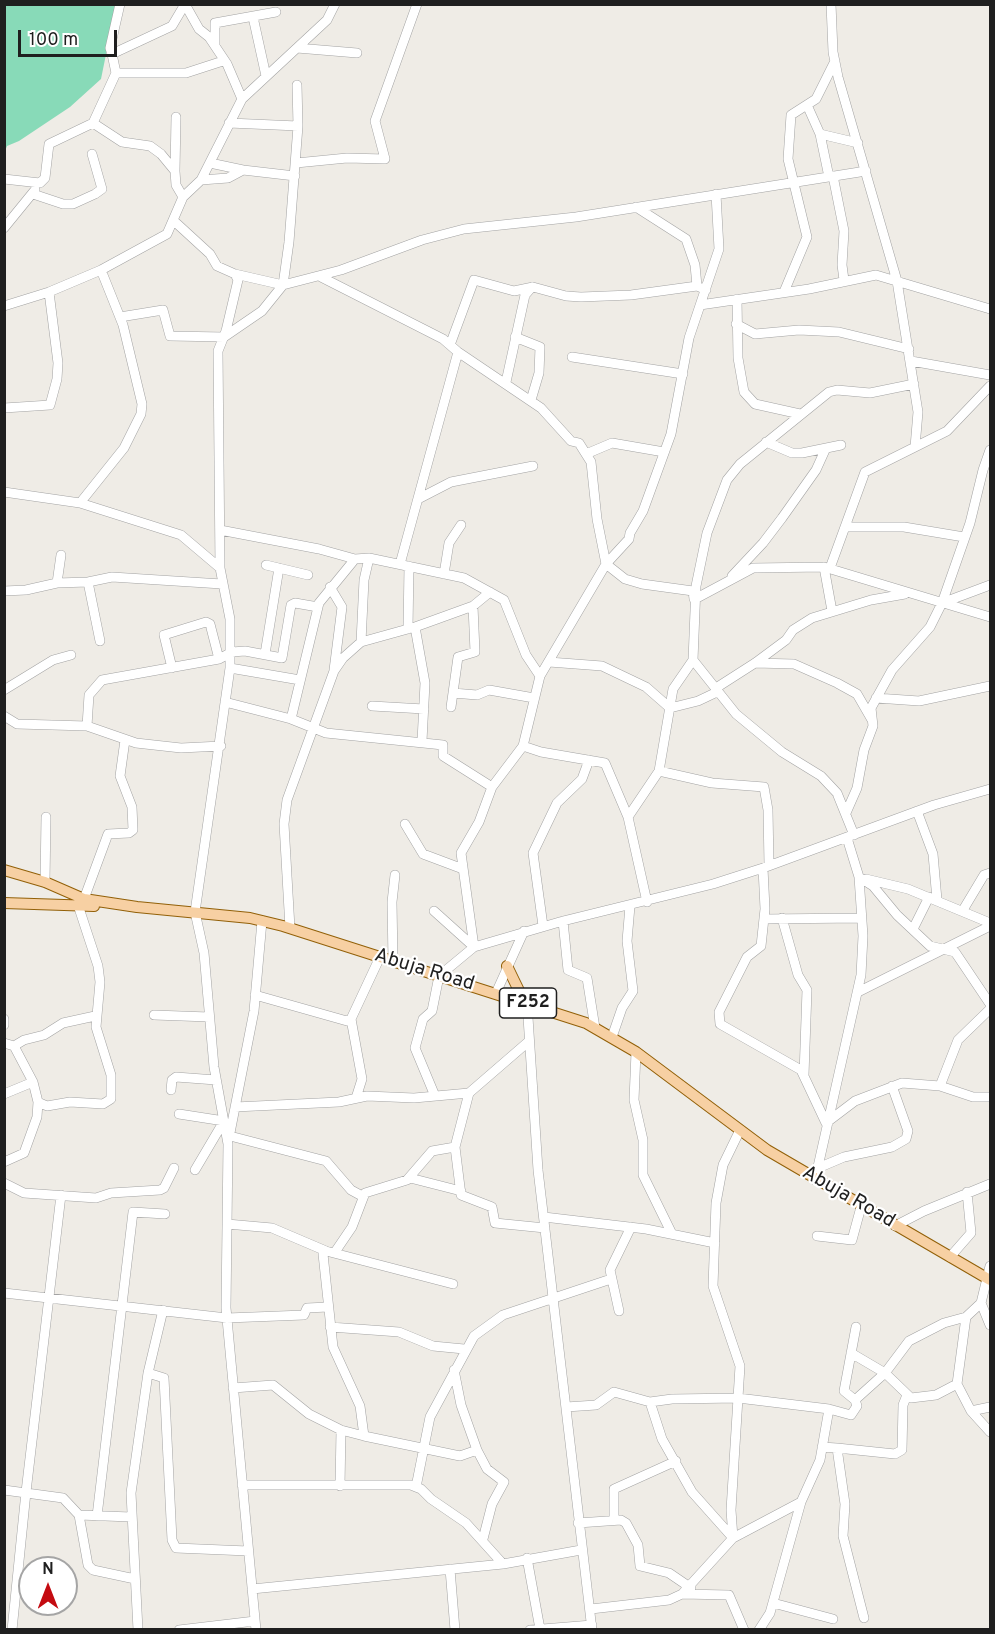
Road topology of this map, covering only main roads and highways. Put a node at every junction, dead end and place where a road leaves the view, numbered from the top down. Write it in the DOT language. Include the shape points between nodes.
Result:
graph roads {
  1 [pos="4,870"];
  2 [pos="81,902"];
  3 [pos="4,903"];
  4 [pos="507,966"];
  5 [pos="525,1002"];
  6 [pos="988,1279"];
  1 -- 2 [label="main road, Abuja Road / F252" via="45,882"];
  2 -- 3 [label="main road"];
  2 -- 5 [label="main road, Abuja Road / F252" via="262,921"];
  4 -- 5 [label="main road"];
  5 -- 6 [label="main road, Abuja Road / F252" via="612,1037 815,1180"];
}
